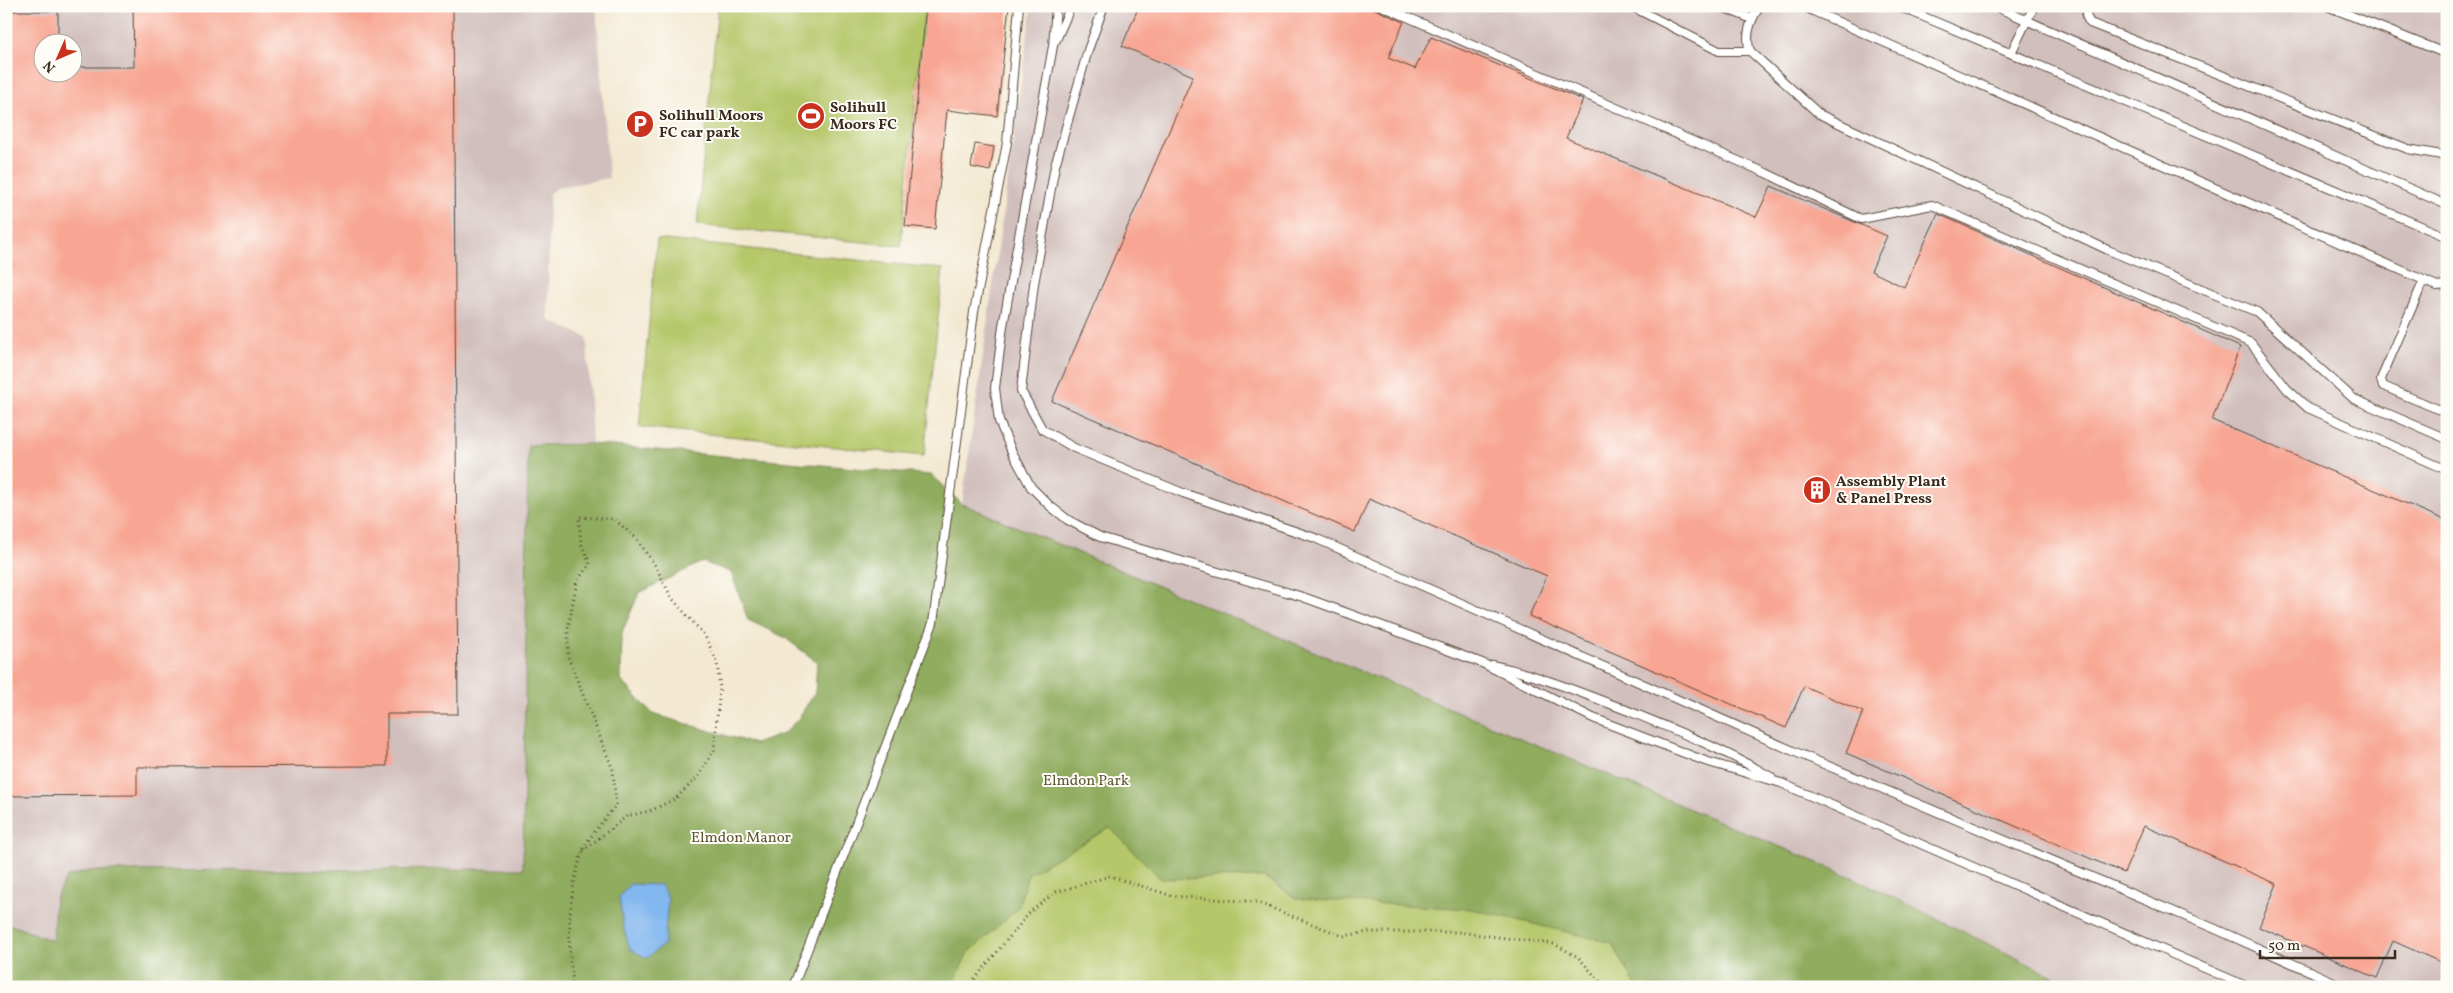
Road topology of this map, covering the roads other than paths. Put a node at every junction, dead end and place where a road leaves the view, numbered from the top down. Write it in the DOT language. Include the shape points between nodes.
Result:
graph roads {
  1 [pos="1019,6"];
  2 [pos="1056,6"];
  3 [pos="1071,6"];
  4 [pos="1104,6"];
  5 [pos="1382,6"];
  6 [pos="1632,6"];
  7 [pos="1720,6"];
  8 [pos="1757,6"];
  9 [pos="1802,6"];
  10 [pos="1898,6"];
  11 [pos="1994,6"];
  12 [pos="2034,6"];
  13 [pos="2088,6"];
  14 [pos="2327,6"];
  15 [pos="1752,19"];
  16 [pos="2027,21"];
  17 [pos="1053,46"];
  18 [pos="1750,51"];
  19 [pos="2011,54"];
  20 [pos="2447,54"];
  21 [pos="2447,156"];
  22 [pos="2447,205"];
  23 [pos="2447,237"];
  24 [pos="2424,280"];
  25 [pos="2447,285"];
  26 [pos="2447,413"];
  27 [pos="2447,439"];
  28 [pos="2447,470"];
  29 [pos="1482,663"];
  30 [pos="1781,783"];
  31 [pos="793,987"];
  32 [pos="2248,987"];
  33 [pos="2345,987"];
  1 -- 31 [label="lane" via="1007,143 974,312 933,623"];
  2 -- 17 [label="lane"];
  3 -- 17 [label="lane"];
  4 -- 33 [label="lane" via="1055,166 1034,284 1021,391 1042,429 1074,448 1183,493 1315,538 1800,754"];
  5 -- 28 [label="lane" via="1766,173 1861,219 1932,206 2251,343 2287,388 2308,408"];
  6 -- 18 [label="lane" via="1719,51"];
  7 -- 15 [label="lane"];
  8 -- 15 [label="lane"];
  9 -- 24 [label="lane"];
  10 -- 19 [label="lane"];
  11 -- 16 [label="lane"];
  12 -- 16 [label="lane"];
  13 -- 21 [label="lane" via="2086,16 2090,22 2408,149"];
  14 -- 20 [label="lane"];
  15 -- 18 [label="lane" via="1747,42"];
  16 -- 19 [label="lane"];
  16 -- 22 [label="lane"];
  17 -- 29 [label="lane" via="995,388 999,421 1031,487 1068,520 1100,537 1303,597"];
  18 -- 27 [label="lane" via="1819,114 2108,250 2257,312 2354,399"];
  19 -- 23 [label="lane"];
  24 -- 25 [label="lane" via="2437,286"];
  24 -- 26 [label="lane" via="2381,379 2383,386"];
  29 -- 30 [label="lane" via="1594,718 1705,762"];
  29 -- 30 [label="lane" via="1526,672 1636,715 1746,762"];
  30 -- 32 [label="lane"];
}
